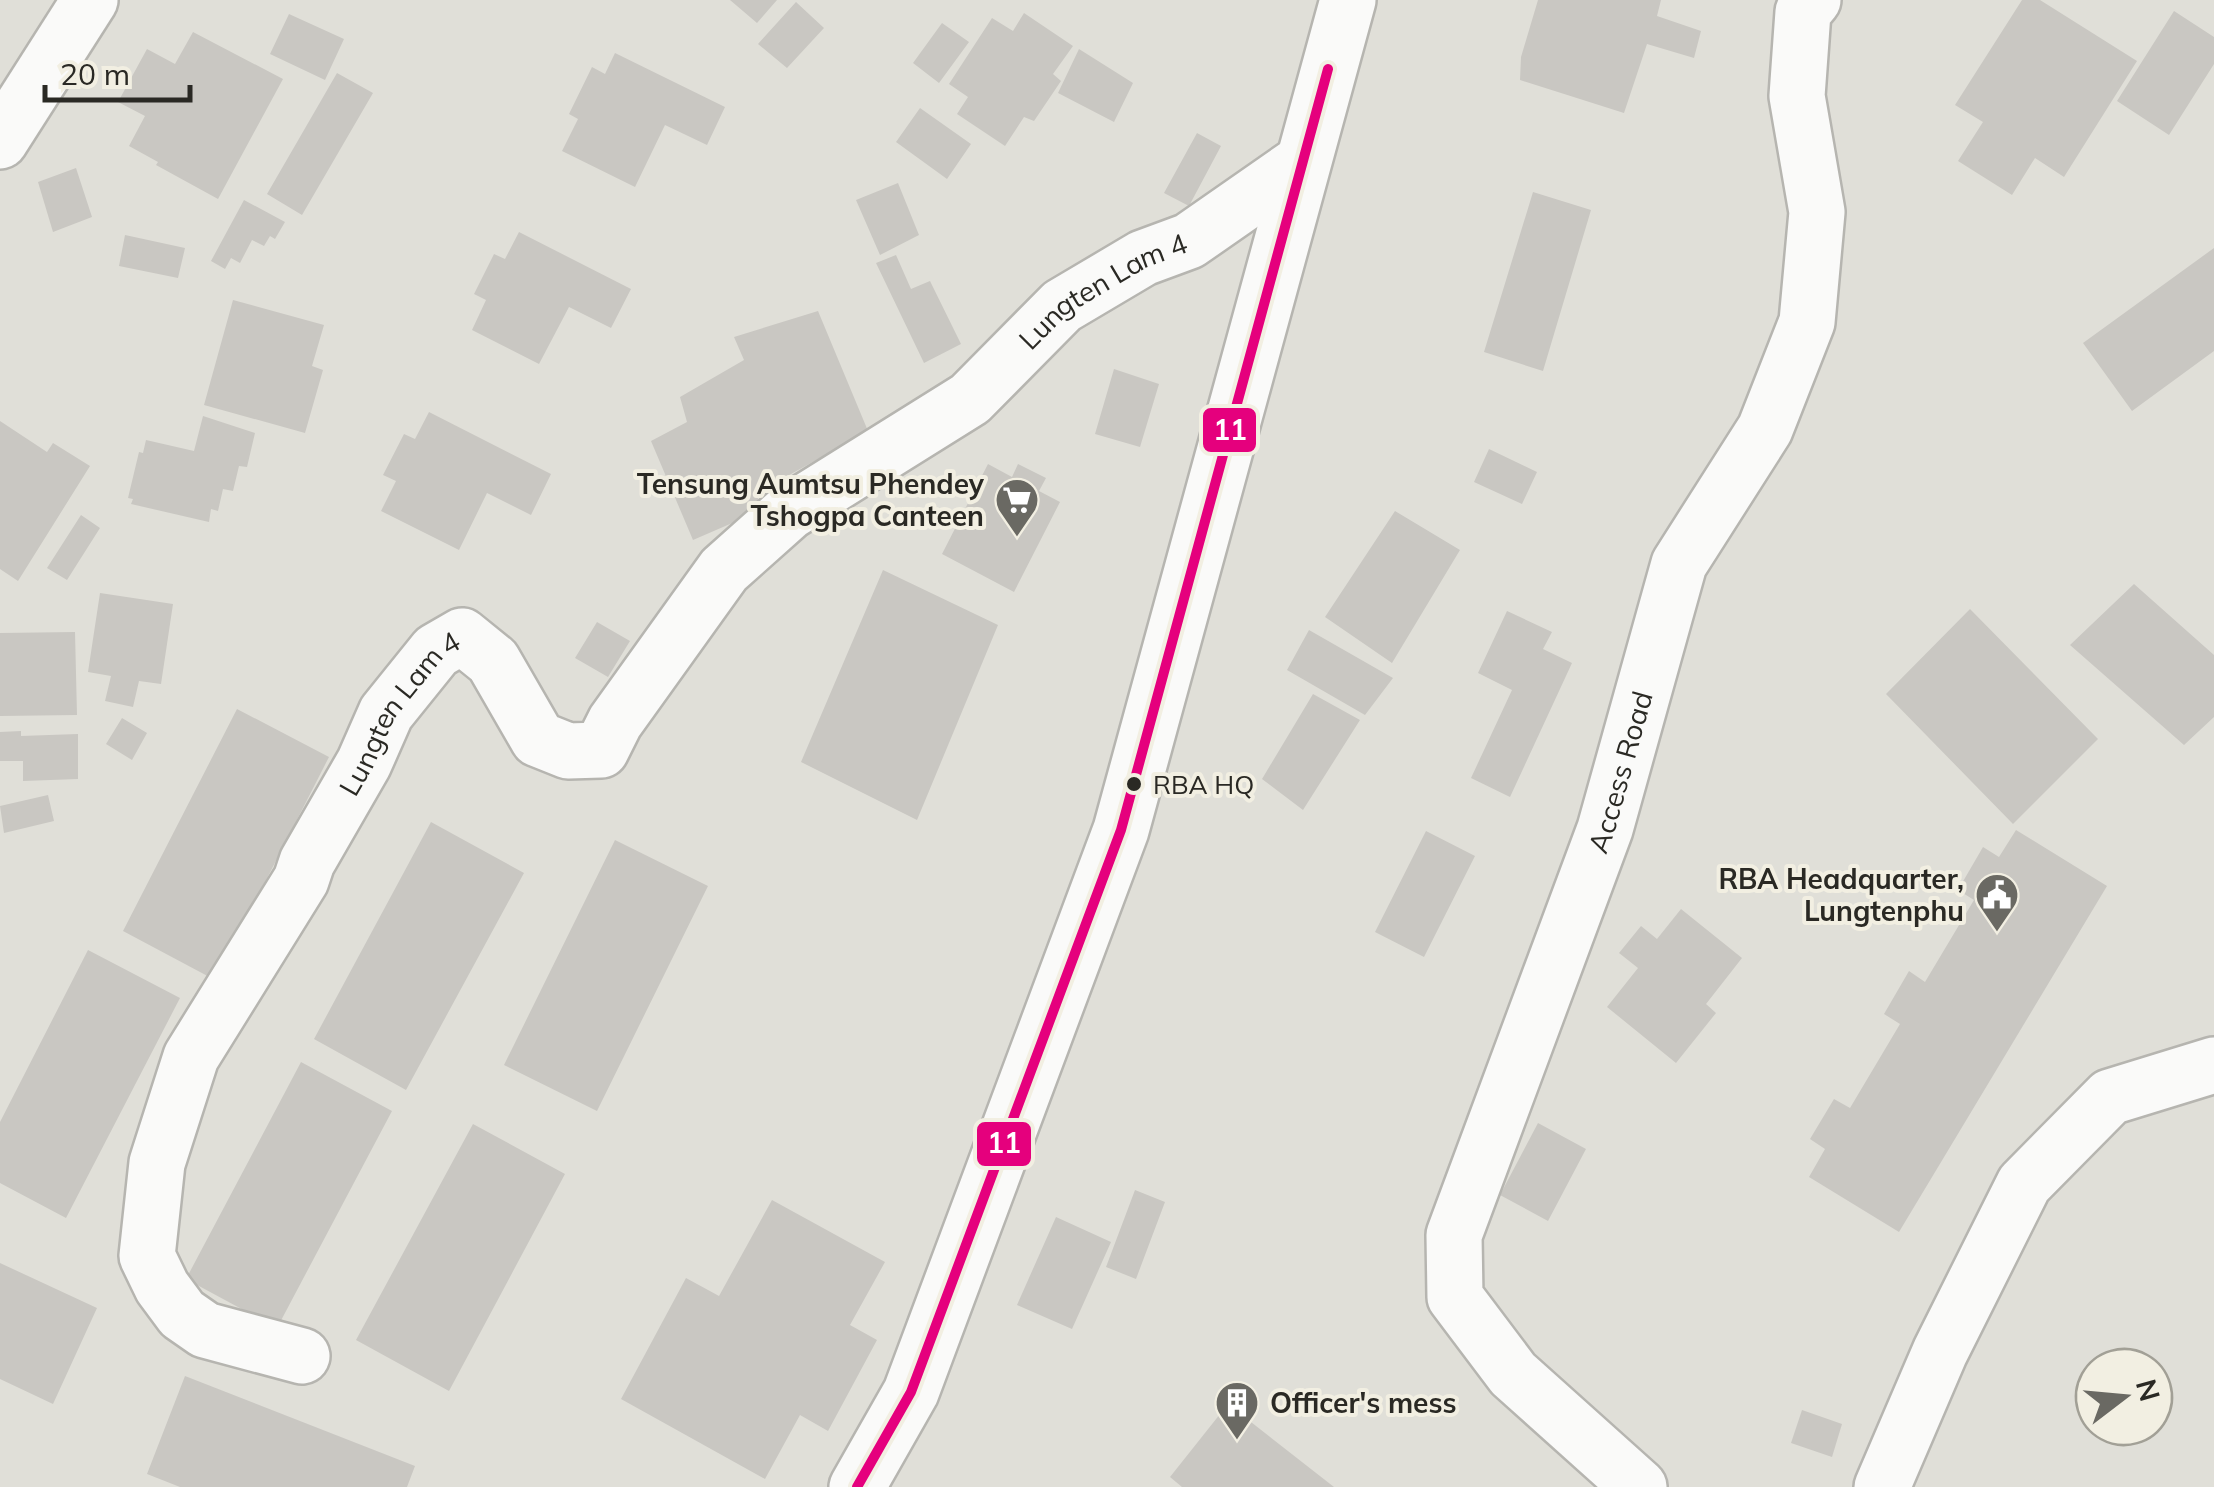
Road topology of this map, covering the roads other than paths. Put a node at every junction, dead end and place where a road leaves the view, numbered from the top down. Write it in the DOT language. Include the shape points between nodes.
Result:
graph roads {
  1 [pos="90,0"];
  2 [pos="1348,0"];
  3 [pos="1813,0"];
  4 [pos="0,141"];
  5 [pos="1301,163"];
  6 [pos="2214,1065"];
  7 [pos="302,1356"];
  8 [pos="856,1487"];
  9 [pos="1639,1487"];
  10 [pos="1882,1487"];
  1 -- 4 [label="street"];
  2 -- 5 [label="street"];
  3 -- 9 [label="street, Access Road" via="1803,12 1797,96 1817,212 1806,322 1765,429 1679,564 1605,830 1454,1234 1455,1297 1513,1374"];
  5 -- 7 [label="street, Lungten Lam 4" via="1190,240 1143,258 1062,306 970,399 789,512 724,570 601,750 568,751 538,738 493,661 462,636 436,650 386,712 301,880 191,1058 156,1163 147,1256 182,1314 205,1330"];
  5 -- 8 [label="street" via="1121,830 911,1392"];
  6 -- 10 [label="street" via="2110,1097 2024,1184"];
}
